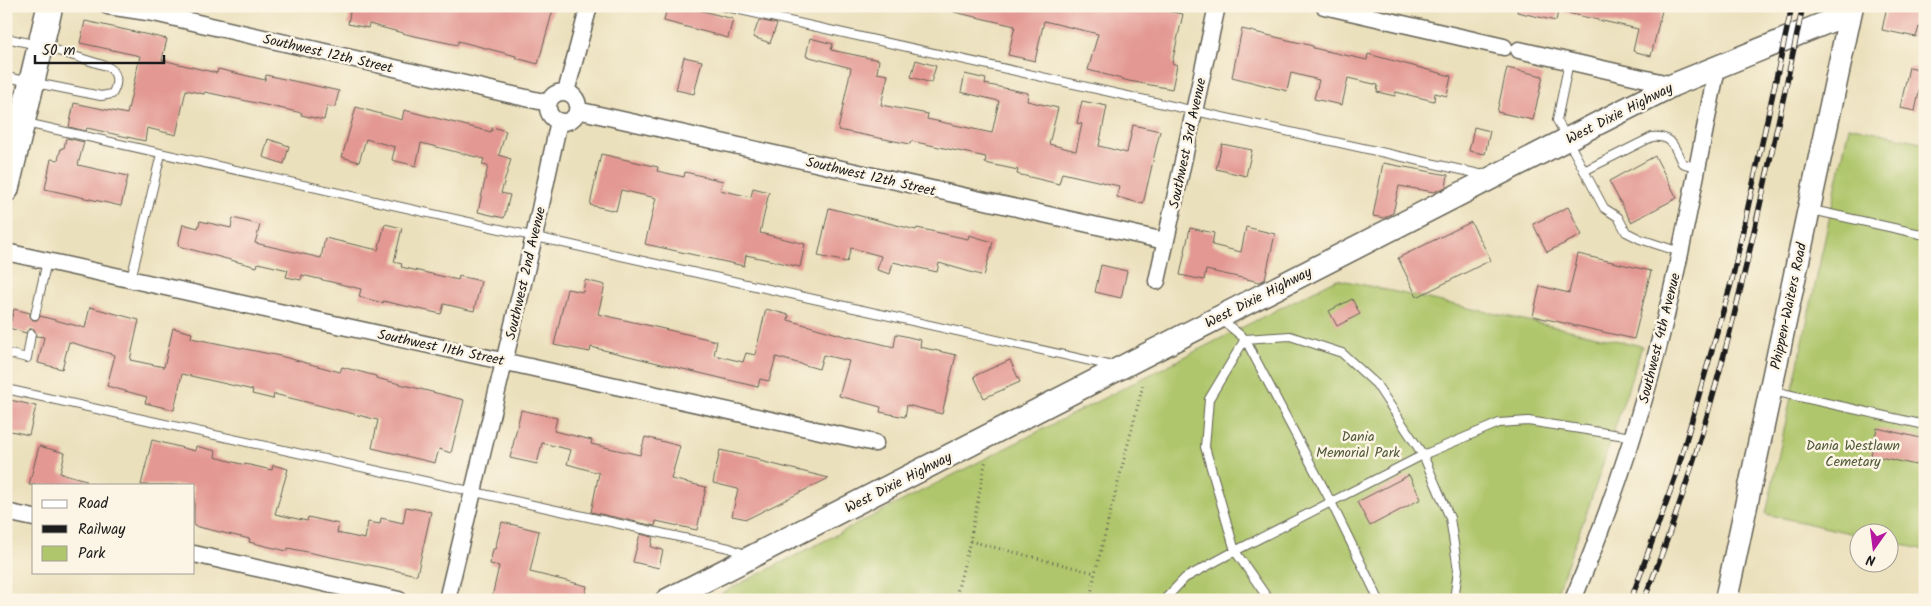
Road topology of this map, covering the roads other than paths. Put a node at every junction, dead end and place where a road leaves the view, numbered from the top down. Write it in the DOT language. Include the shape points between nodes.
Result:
graph roads {
  1 [pos="50,6"];
  2 [pos="108,6"];
  3 [pos="589,6"];
  4 [pos="722,6"];
  5 [pos="1217,6"];
  6 [pos="1324,6"];
  7 [pos="155,10"];
  8 [pos="1851,10"];
  9 [pos="6,38"];
  10 [pos="42,46"];
  11 [pos="1570,62"];
  12 [pos="1717,68"];
  13 [pos="6,77"];
  14 [pos="32,83"];
  15 [pos="1673,85"];
  16 [pos="566,92"];
  17 [pos="548,103"];
  18 [pos="577,110"];
  19 [pos="1194,112"];
  20 [pos="14,121"];
  21 [pos="559,121"];
  22 [pos="1567,139"];
  23 [pos="161,154"];
  24 [pos="1697,168"];
  25 [pos="1584,170"];
  26 [pos="1492,177"];
  27 [pos="6,189"];
  28 [pos="1809,209"];
  29 [pos="1925,235"];
  30 [pos="534,237"];
  31 [pos="1165,241"];
  32 [pos="6,252"];
  33 [pos="1680,252"];
  34 [pos="47,261"];
  35 [pos="131,279"];
  36 [pos="1157,280"];
  37 [pos="35,315"];
  38 [pos="1218,317"];
  39 [pos="31,334"];
  40 [pos="1245,339"];
  41 [pos="6,353"];
  42 [pos="504,361"];
  43 [pos="1120,368"];
  44 [pos="6,389"];
  45 [pos="1770,390"];
  46 [pos="1925,425"];
  47 [pos="1632,437"];
  48 [pos="875,443"];
  49 [pos="1422,456"];
  50 [pos="473,492"];
  51 [pos="1331,502"];
  52 [pos="6,512"];
  53 [pos="32,518"];
  54 [pos="1235,551"];
  55 [pos="195,554"];
  56 [pos="751,556"];
  57 [pos="399,600"];
  58 [pos="447,600"];
  59 [pos="667,600"];
  60 [pos="1164,600"];
  61 [pos="1269,600"];
  62 [pos="1379,600"];
  63 [pos="1454,600"];
  64 [pos="1572,600"];
  65 [pos="1726,600"];
  1 -- 10 [label="main road"];
  2 -- 7 [label="street, Southwest 12th Street"];
  3 -- 16 [label="street"];
  4 -- 19 [label="lane"];
  5 -- 19 [label="street, Southwest 3rd Avenue"];
  6 -- 11 [label="street"];
  7 -- 17 [label="street, Southwest 12th Street"];
  8 -- 12 [label="main road, West Dixie Highway"];
  8 -- 28 [label="main road, Phippen-Waiters Road"];
  9 -- 10 [label="lane"];
  10 -- 14 [label="main road"];
  10 -- 14 [label="lane" via="112,68 117,78 115,89 112,94 101,96"];
  11 -- 15 [label="street"];
  11 -- 22 [label="lane" via="1557,120"];
  12 -- 15 [label="main road, West Dixie Highway"];
  12 -- 24 [label="street, Southwest 4th Avenue"];
  13 -- 14 [label="lane"];
  14 -- 20 [label="main road"];
  15 -- 22 [label="main road, West Dixie Highway"];
  16 -- 17 [label="street" via="554,94"];
  16 -- 18 [label="street" via="576,99"];
  17 -- 21 [label="street" via="551,116"];
  18 -- 21 [label="street" via="573,118"];
  18 -- 31 [label="street, Southwest 12th Street"];
  19 -- 26 [label="lane"];
  19 -- 31 [label="street, Southwest 3rd Avenue"];
  20 -- 23 [label="lane"];
  20 -- 27 [label="main road"];
  21 -- 30 [label="street, Southwest 2nd Avenue"];
  22 -- 25 [label="lane"];
  22 -- 26 [label="main road, West Dixie Highway"];
  23 -- 30 [label="lane"];
  23 -- 35 [label="lane"];
  24 -- 25 [label="lane" via="1682,163 1676,147 1661,136 1652,137"];
  24 -- 33 [label="street, Southwest 4th Avenue"];
  25 -- 33 [label="lane" via="1604,208 1618,217 1626,232 1640,240"];
  26 -- 38 [label="main road, West Dixie Highway"];
  28 -- 29 [label="lane"];
  28 -- 45 [label="main road, Phippen-Waiters Road"];
  30 -- 42 [label="street, Southwest 2nd Avenue"];
  30 -- 43 [label="lane"];
  31 -- 36 [label="street, Southwest 3rd Avenue"];
  32 -- 34 [label="street, Southwest 11th Street"];
  33 -- 47 [label="street, Southwest 4th Avenue"];
  34 -- 35 [label="street, Southwest 11th Street"];
  34 -- 37 [label="lane"];
  35 -- 42 [label="street, Southwest 11th Street"];
  38 -- 40 [label="lane"];
  38 -- 43 [label="main road, West Dixie Highway"];
  39 -- 41 [label="lane" via="27,358"];
  40 -- 49 [label="lane" via="1290,336 1342,353 1376,384"];
  40 -- 51 [label="lane"];
  40 -- 54 [label="lane" via="1210,399 1205,447"];
  42 -- 48 [label="street, Southwest 11th Street"];
  42 -- 50 [label="street, Southwest 2nd Avenue"];
  43 -- 56 [label="main road, West Dixie Highway"];
  44 -- 50 [label="lane"];
  45 -- 46 [label="lane"];
  45 -- 65 [label="main road, Phippen-Waiters Road"];
  47 -- 49 [label="lane" via="1528,421 1499,423"];
  47 -- 64 [label="street, Southwest 4th Avenue" via="1587,567"];
  49 -- 51 [label="lane"];
  49 -- 63 [label="lane" via="1450,518 1458,570"];
  50 -- 56 [label="lane" via="729,548"];
  50 -- 58 [label="street, Southwest 2nd Avenue"];
  51 -- 54 [label="lane"];
  51 -- 62 [label="lane"];
  52 -- 53 [label="street"];
  54 -- 60 [label="lane" via="1185,578"];
  54 -- 61 [label="lane"];
  55 -- 57 [label="street"];
  56 -- 59 [label="main road, West Dixie Highway"];
}
